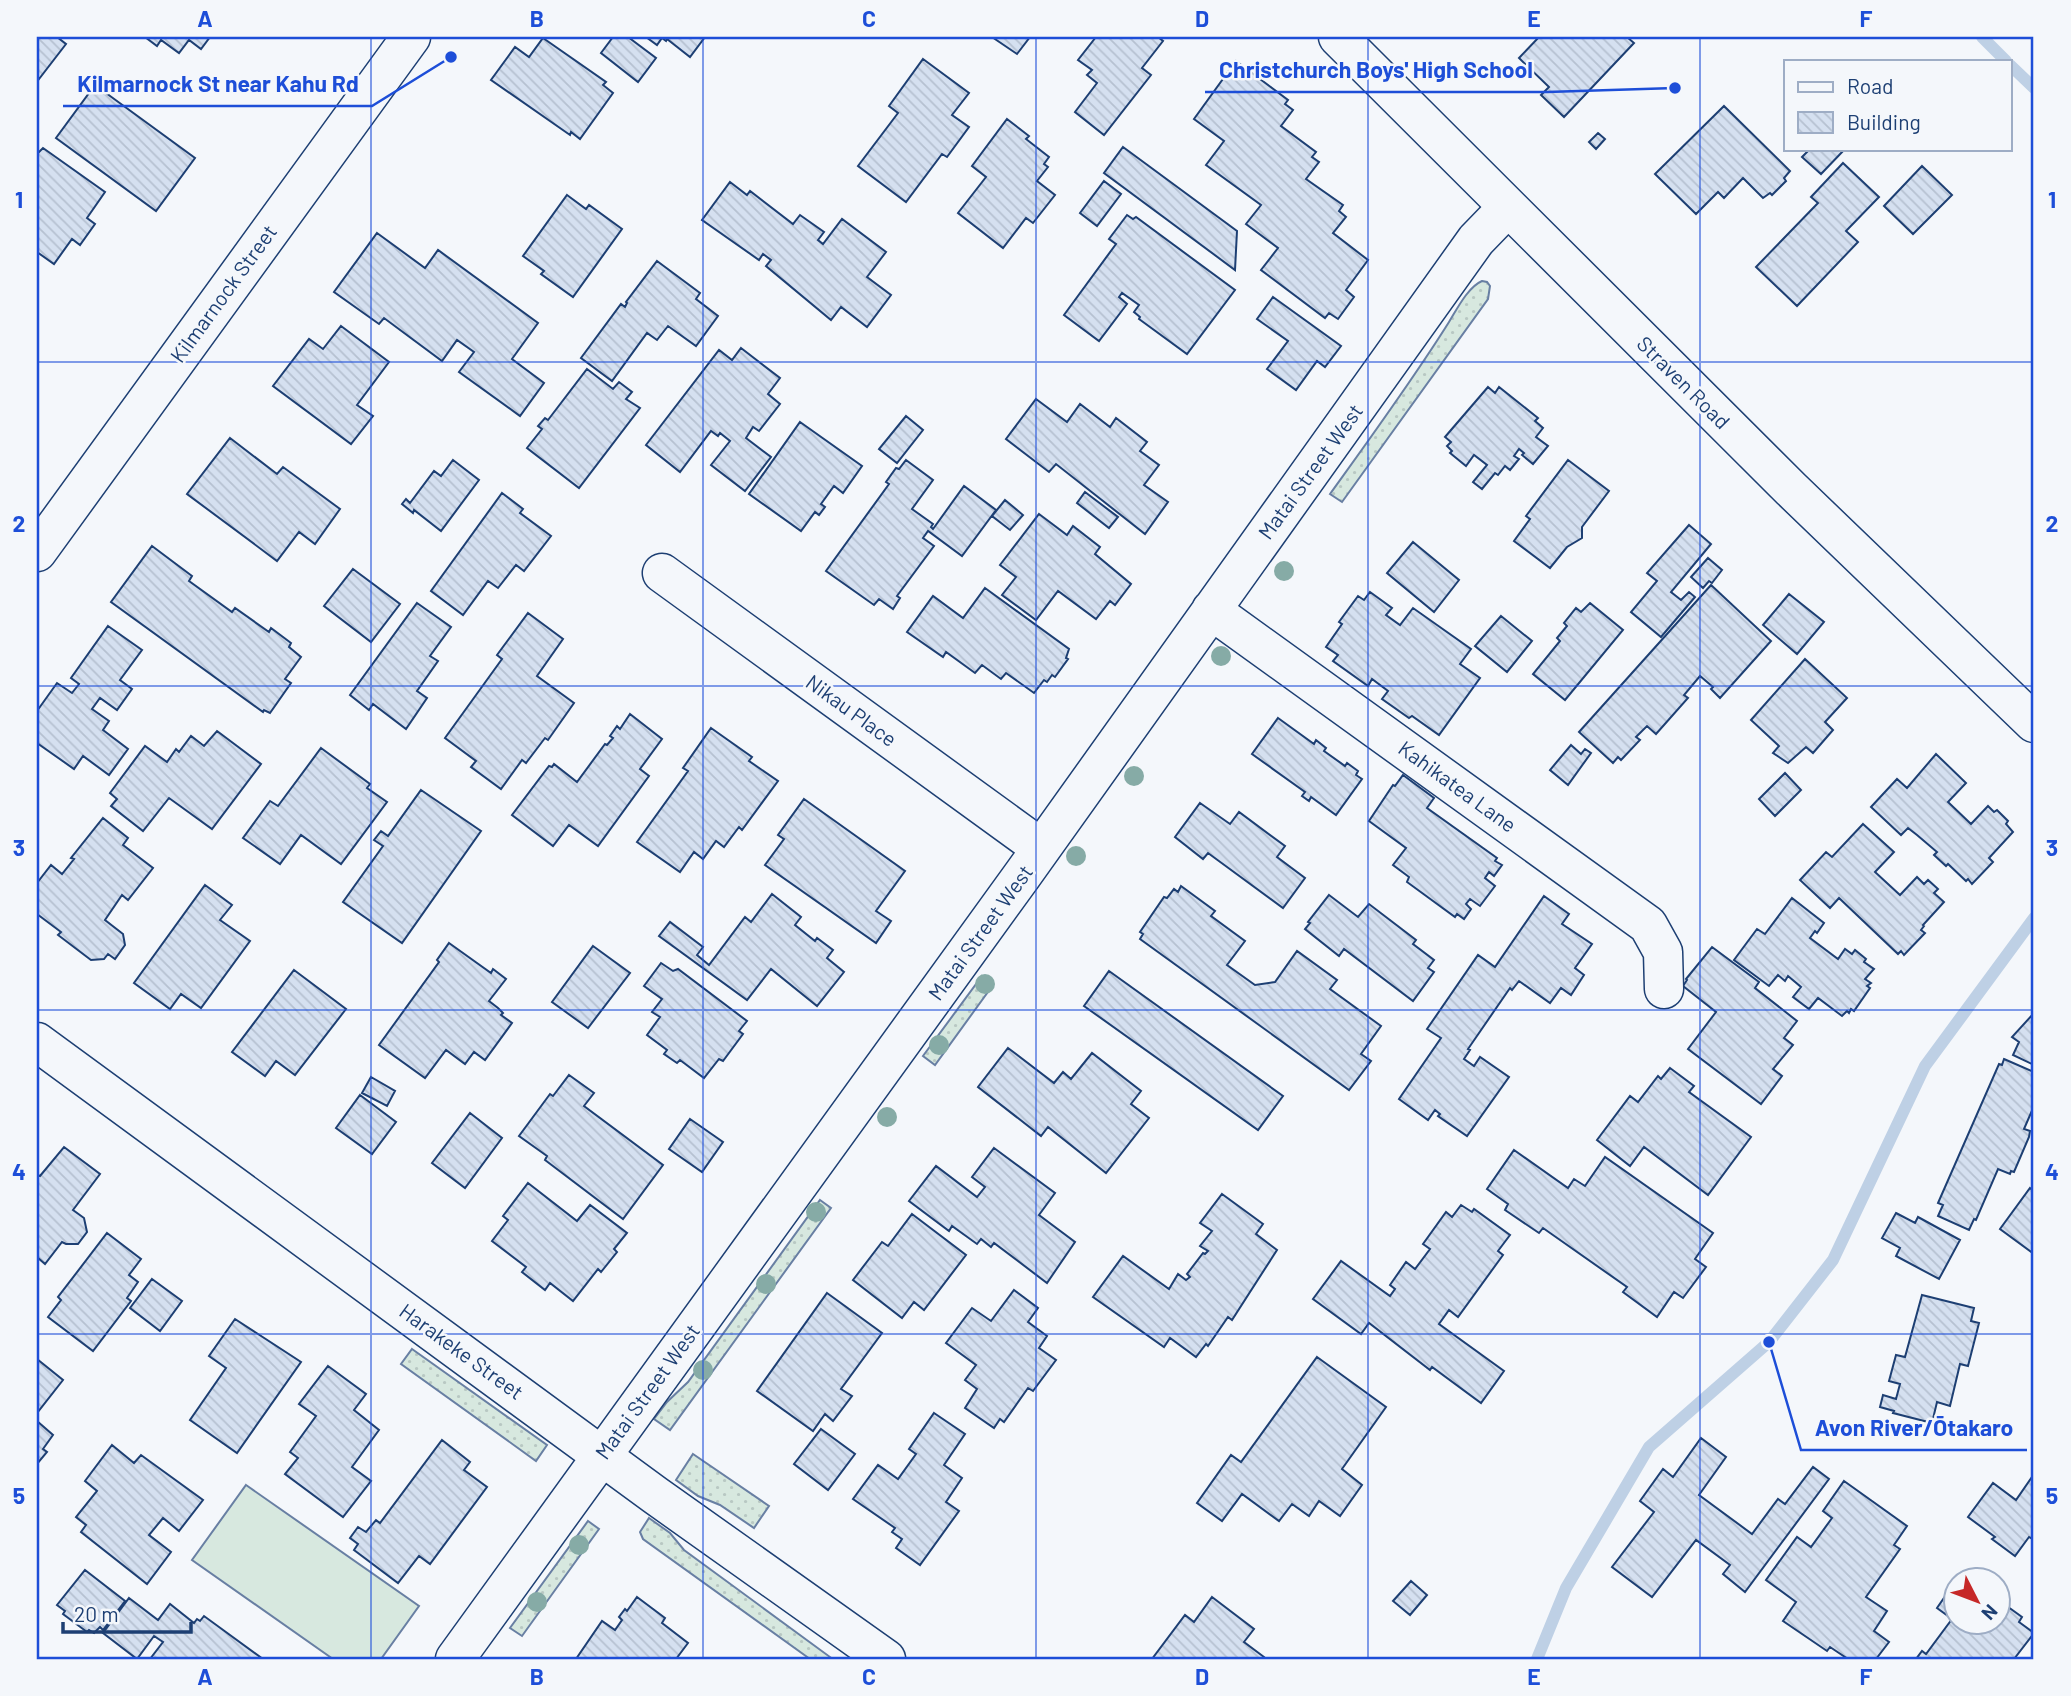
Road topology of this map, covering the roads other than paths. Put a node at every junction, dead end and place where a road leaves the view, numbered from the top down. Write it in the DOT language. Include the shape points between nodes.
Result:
graph roads {
  1 [pos="411,37"];
  2 [pos="1338,37"];
  3 [pos="1507,208"];
  4 [pos="37,552"];
  5 [pos="662,573"];
  6 [pos="1211,610"];
  7 [pos="2034,723"];
  8 [pos="1041,848"];
  9 [pos="1664,989"];
  10 [pos="37,1042"];
  11 [pos="602,1455"];
  12 [pos="455,1659"];
  13 [pos="886,1659"];
  1 -- 4 [label="street, Kilmarnock Street"];
  2 -- 3 [label="street, Straven Road"];
  3 -- 6 [label="street, Matai Street West" via="1476,240"];
  3 -- 7 [label="street, Straven Road"];
  5 -- 8 [label="street, Nikau Place"];
  6 -- 8 [label="street, Matai Street West"];
  6 -- 9 [label="street, Kahikatea Lane" via="1648,925 1663,952"];
  8 -- 11 [label="street, Matai Street West"];
  10 -- 11 [label="street, Harakeke Street"];
  11 -- 12 [label="street, Matai Street West"];
  11 -- 13 [label="street, Harakeke Street"];
}
